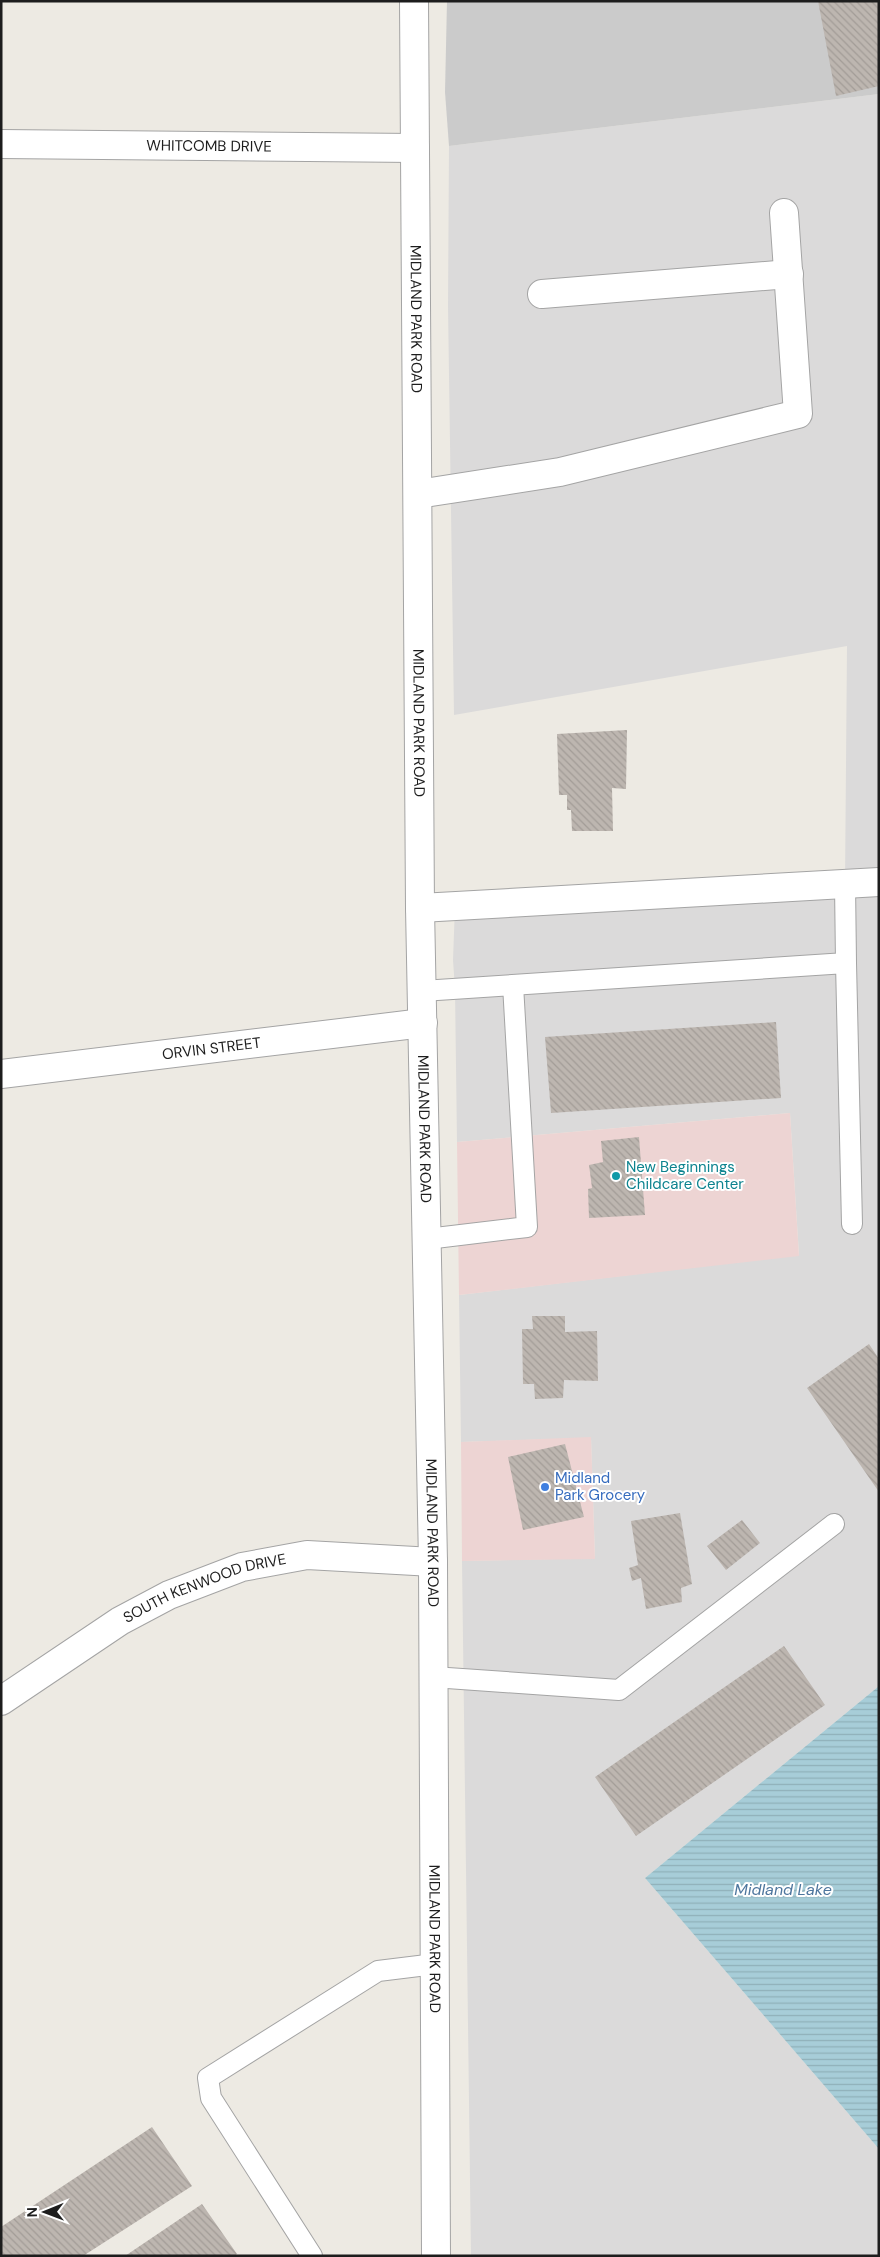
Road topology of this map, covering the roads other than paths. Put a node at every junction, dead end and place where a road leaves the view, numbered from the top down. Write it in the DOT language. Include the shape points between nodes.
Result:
graph roads {
  1 [pos="414,1"];
  2 [pos="1,144"];
  3 [pos="416,148"];
  4 [pos="784,213"];
  5 [pos="789,274"];
  6 [pos="542,294"];
  7 [pos="418,494"];
  8 [pos="879,882"];
  9 [pos="845,884"];
  10 [pos="420,908"];
  11 [pos="846,963"];
  12 [pos="513,985"];
  13 [pos="422,991"];
  14 [pos="423,1024"];
  15 [pos="1,1074"];
  16 [pos="852,1224"];
  17 [pos="427,1239"];
  18 [pos="834,1524"];
  19 [pos="433,1562"];
  20 [pos="433,1677"];
  21 [pos="1,1701"];
  22 [pos="434,1964"];
  23 [pos="312,2256"];
  24 [pos="436,2256"];
  1 -- 3 [label="street, MIDLAND PARK ROAD"];
  2 -- 3 [label="street, WHITCOMB DRIVE"];
  3 -- 7 [label="street, MIDLAND PARK ROAD"];
  4 -- 5 [label="street"];
  5 -- 6 [label="street"];
  5 -- 7 [label="street" via="798,414 560,472"];
  7 -- 10 [label="street, MIDLAND PARK ROAD"];
  8 -- 9 [label="street"];
  9 -- 10 [label="street"];
  9 -- 11 [label="lane"];
  10 -- 13 [label="street, MIDLAND PARK ROAD"];
  11 -- 12 [label="lane"];
  11 -- 16 [label="lane"];
  12 -- 13 [label="lane"];
  12 -- 17 [label="lane" via="527,1227"];
  13 -- 14 [label="street, MIDLAND PARK ROAD"];
  14 -- 15 [label="street, ORVIN STREET"];
  14 -- 17 [label="street, MIDLAND PARK ROAD"];
  17 -- 19 [label="street, MIDLAND PARK ROAD"];
  18 -- 20 [label="lane" via="619,1690"];
  19 -- 20 [label="street, MIDLAND PARK ROAD"];
  19 -- 21 [label="street, SOUTH KENWOOD DRIVE" via="307,1555 242,1567 169,1595 120,1621"];
  20 -- 22 [label="street, MIDLAND PARK ROAD"];
  22 -- 23 [label="lane" via="378,1971 208,2078 210,2098"];
  22 -- 24 [label="street, MIDLAND PARK ROAD"];
}
